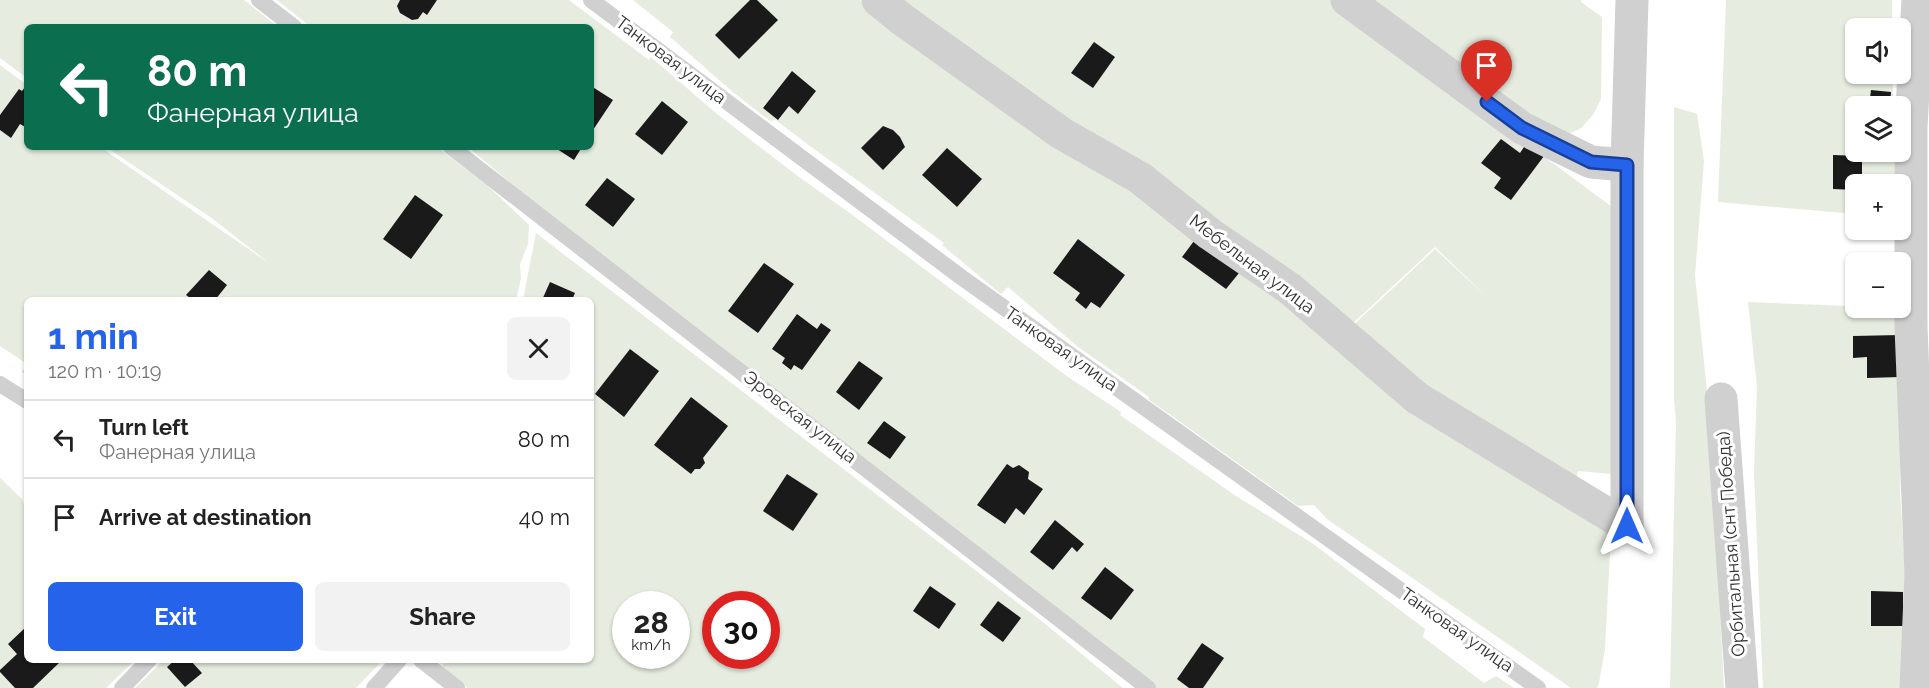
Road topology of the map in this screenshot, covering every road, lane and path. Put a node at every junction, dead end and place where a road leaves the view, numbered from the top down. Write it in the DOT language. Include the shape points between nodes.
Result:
graph roads {
  1 [pos="259,0"];
  2 [pos="591,0"];
  3 [pos="878,0"];
  4 [pos="1347,0"];
  5 [pos="1632,0"];
  6 [pos="1918,0"];
  7 [pos="290,24"];
  8 [pos="455,150"];
  9 [pos="1627,165"];
  10 [pos="0,384"];
  11 [pos="24,399"];
  12 [pos="1721,399"];
  13 [pos="147,663"];
  14 [pos="396,663"];
  15 [pos="425,663"];
  16 [pos="122,688"];
  17 [pos="374,688"];
  18 [pos="458,688"];
  19 [pos="1148,688"];
  20 [pos="1538,688"];
  21 [pos="1742,688"];
  22 [pos="1916,688"];
  1 -- 7 [label="lane"];
  2 -- 20 [label="lane, Танковая улица" via="961,277"];
  3 -- 9 [label="street, Мебельная улица" via="1061,133 1140,178 1210,234 1289,288 1417,398 1627,526"];
  4 -- 9 [label="street" via="1522,128 1591,162"];
  5 -- 9 [label="street"];
  6 -- 22 [label="street" via="1911,127 1911,327 1921,574"];
  8 -- 19 [label="lane, Эровская улица"];
  10 -- 11 [label="lane"];
  12 -- 21 [label="street, Орбитальная (снт Победа)"];
  13 -- 16 [label="lane"];
  14 -- 17 [label="lane"];
  15 -- 18 [label="lane"];
}
